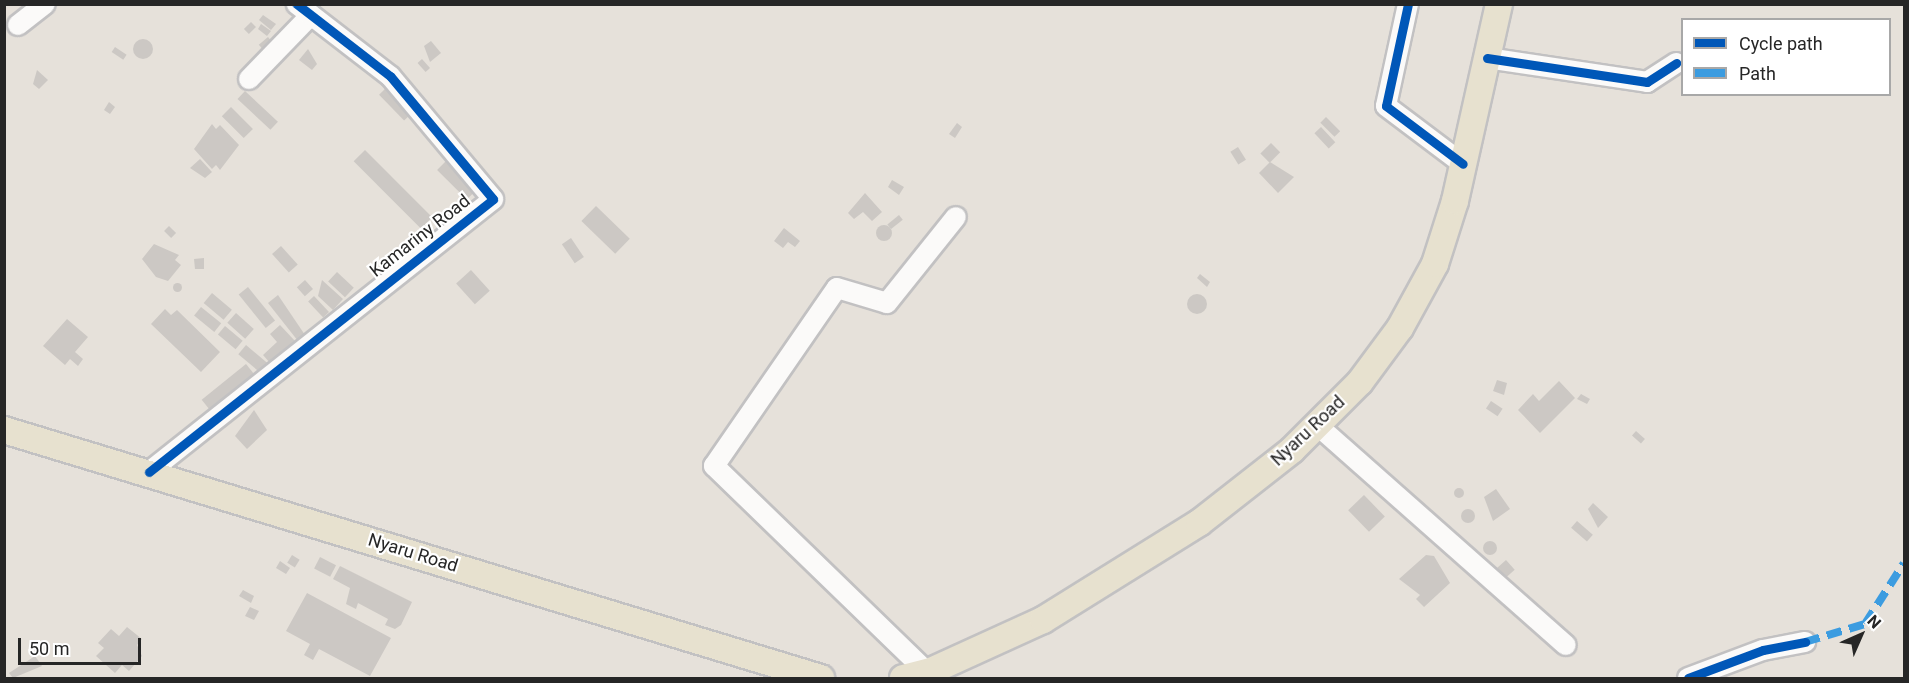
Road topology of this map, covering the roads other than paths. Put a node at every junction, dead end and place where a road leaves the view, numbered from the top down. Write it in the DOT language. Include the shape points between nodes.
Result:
graph roads {
  1 [pos="45,4"];
  2 [pos="1408,4"];
  3 [pos="1499,4"];
  4 [pos="304,10"];
  5 [pos="18,25"];
  6 [pos="1487,58"];
  7 [pos="1676,63"];
  8 [pos="249,79"];
  9 [pos="1463,164"];
  10 [pos="956,217"];
  11 [pos="1317,425"];
  12 [pos="4,430"];
  13 [pos="149,472"];
  14 [pos="1805,642"];
  15 [pos="1566,645"];
  16 [pos="932,675"];
  17 [pos="821,678"];
  18 [pos="903,678"];
  19 [pos="1688,678"];
  1 -- 5 [label="street"];
  2 -- 9 [label="street" via="1386,106"];
  3 -- 6 [label="main road, Nyaru Road"];
  4 -- 8 [label="street"];
  4 -- 13 [label="street, Kamariny Road" via="390,76 493,199"];
  6 -- 7 [label="street" via="1647,82"];
  6 -- 9 [label="main road, Nyaru Road"];
  9 -- 11 [label="main road, Nyaru Road" via="1435,264 1400,328 1360,382"];
  10 -- 16 [label="street" via="887,303 837,288 714,466"];
  11 -- 15 [label="street"];
  11 -- 16 [label="main road, Nyaru Road" via="1199,523 1043,620"];
  12 -- 13 [label="main road, Nyaru Road"];
  13 -- 17 [label="main road, Nyaru Road"];
  14 -- 19 [label="street" via="1763,650"];
  16 -- 18 [label="main road, Nyaru Road"];
}
